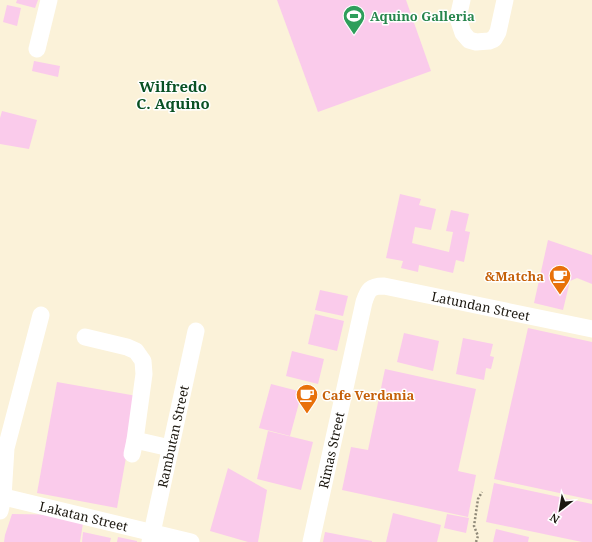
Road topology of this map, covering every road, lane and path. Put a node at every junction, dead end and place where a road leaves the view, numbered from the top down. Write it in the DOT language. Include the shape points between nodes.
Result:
graph roads {
  1 [pos="49,0"];
  2 [pos="462,0"];
  3 [pos="505,0"];
  4 [pos="37,49"];
  5 [pos="370,289"];
  6 [pos="41,315"];
  7 [pos="592,329"];
  8 [pos="196,331"];
  9 [pos="85,336"];
  10 [pos="170,448"];
  11 [pos="482,492"];
  12 [pos="1,501"];
  13 [pos="151,538"];
  14 [pos="191,542"];
  15 [pos="311,542"];
  16 [pos="476,542"];
  1 -- 4 [label="street"];
  2 -- 3 [label="street" via="458,18 463,33 469,40 476,42 494,39"];
  5 -- 7 [label="street, Latundan Street" via="384,286"];
  5 -- 15 [label="street, Rimas Street" via="364,302"];
  6 -- 12 [label="street" via="6,448"];
  8 -- 10 [label="street, Rambutan Street"];
  9 -- 10 [label="street" via="136,351 143,361 144,374 134,447"];
  10 -- 13 [label="street, Rambutan Street"];
  11 -- 16 [label="path" via="478,499 474,526 478,536"];
  12 -- 13 [label="street, Lakatan Street"];
  13 -- 14 [label="street, Lakatan Street"];
}
